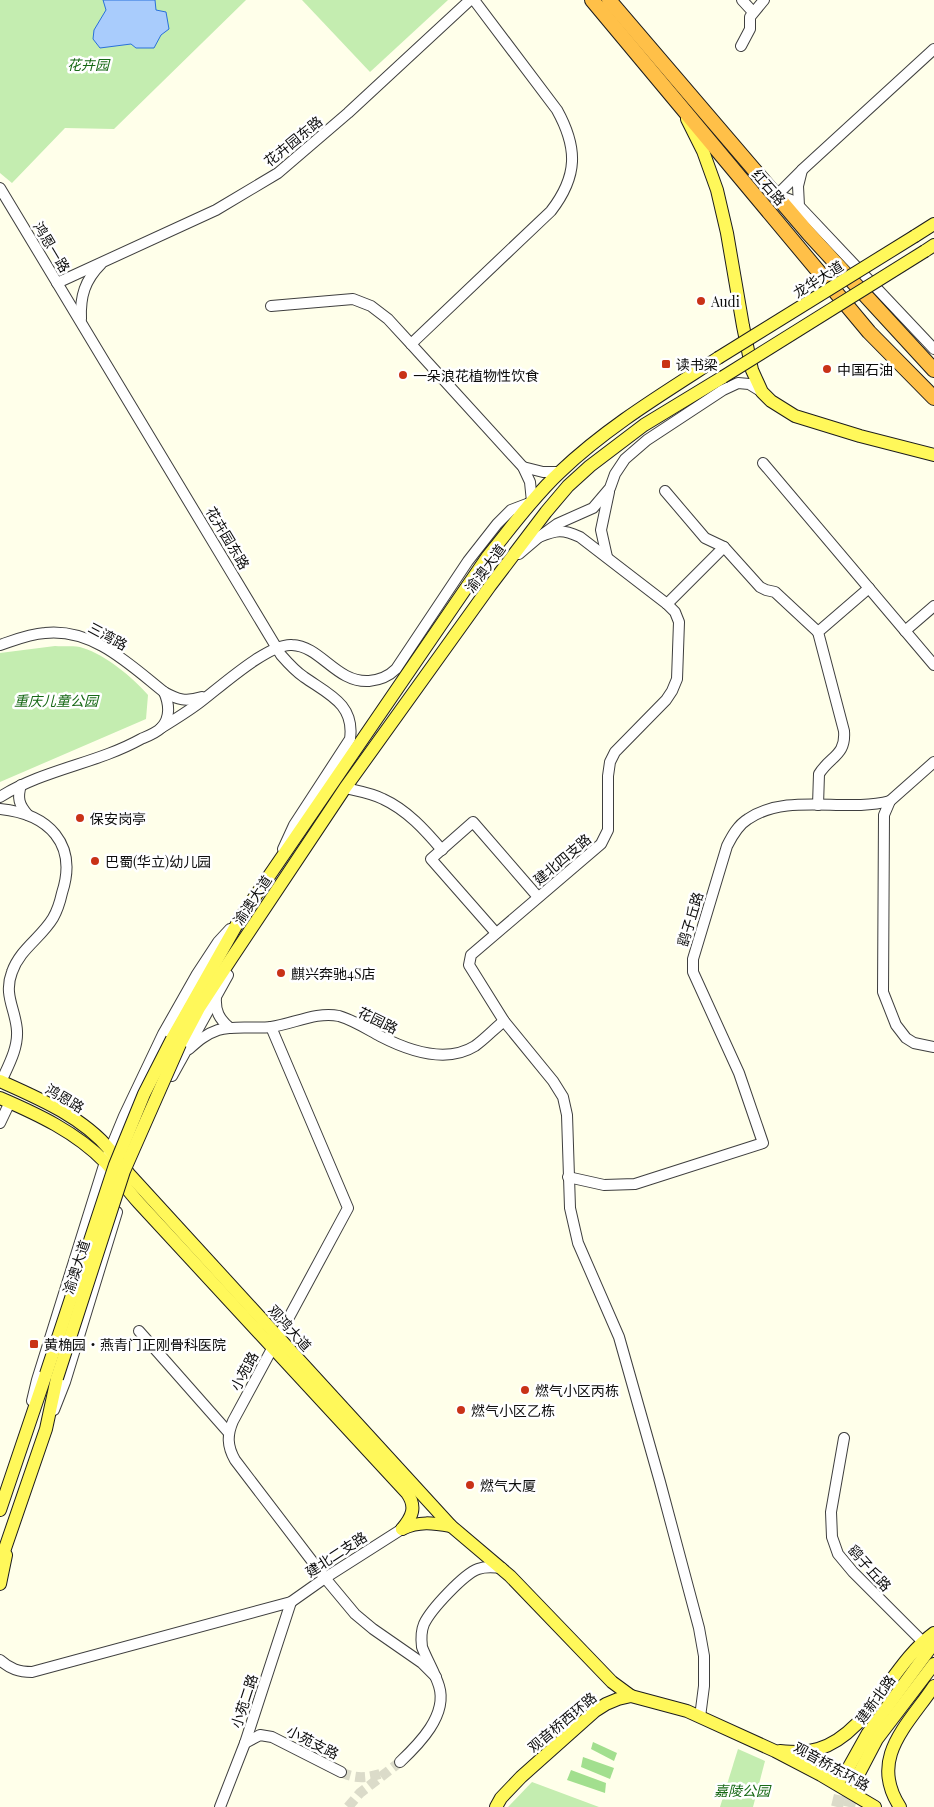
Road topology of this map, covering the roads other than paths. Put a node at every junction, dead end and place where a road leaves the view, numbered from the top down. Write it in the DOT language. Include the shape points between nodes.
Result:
graph roads {
  1 [pos="470,0"];
  2 [pos="474,0"];
  3 [pos="592,0"];
  4 [pos="609,0"];
  5 [pos="742,0"];
  6 [pos="764,0"];
  7 [pos="753,12"];
  8 [pos="741,46"];
  9 [pos="934,48"];
  10 [pos="682,109"];
  11 [pos="803,169"];
  12 [pos="0,188"];
  13 [pos="777,196"];
  14 [pos="799,206"];
  15 [pos="934,224"];
  16 [pos="929,248"];
  17 [pos="105,260"];
  18 [pos="58,282"];
  19 [pos="271,306"];
  20 [pos="81,320"];
  21 [pos="411,344"];
  22 [pos="934,349"];
  23 [pos="718,358"];
  24 [pos="934,370"];
  25 [pos="762,392"];
  26 [pos="934,398"];
  27 [pos="934,455"];
  28 [pos="763,464"];
  29 [pos="523,467"];
  30 [pos="559,472"];
  31 [pos="610,488"];
  32 [pos="665,492"];
  33 [pos="532,502"];
  34 [pos="538,537"];
  35 [pos="724,547"];
  36 [pos="607,557"];
  37 [pos="503,568"];
  38 [pos="869,588"];
  39 [pos="667,604"];
  40 [pos="934,606"];
  41 [pos="905,631"];
  42 [pos="818,632"];
  43 [pos="0,645"];
  44 [pos="278,648"];
  45 [pos="934,665"];
  46 [pos="164,692"];
  47 [pos="208,695"];
  48 [pos="161,728"];
  49 [pos="934,762"];
  50 [pos="21,785"];
  51 [pos="345,788"];
  52 [pos="0,797"];
  53 [pos="890,801"];
  54 [pos="818,805"];
  55 [pos="865,806"];
  56 [pos="0,809"];
  57 [pos="28,816"];
  58 [pos="884,826"];
  59 [pos="442,850"];
  60 [pos="277,865"];
  61 [pos="538,897"];
  62 [pos="241,917"];
  63 [pos="252,926"];
  64 [pos="496,933"];
  65 [pos="216,994"];
  66 [pos="504,1021"];
  67 [pos="271,1027"];
  68 [pos="230,1028"];
  69 [pos="178,1046"];
  70 [pos="934,1047"];
  71 [pos="1,1081"];
  72 [pos="5,1100"];
  73 [pos="124,1116"];
  74 [pos="0,1123"];
  75 [pos="148,1127"];
  76 [pos="110,1149"];
  77 [pos="105,1162"];
  78 [pos="129,1174"];
  79 [pos="568,1177"];
  80 [pos="125,1187"];
  81 [pos="139,1331"];
  82 [pos="275,1342"];
  83 [pos="51,1376"];
  84 [pos="46,1429"];
  85 [pos="229,1434"];
  86 [pos="844,1438"];
  87 [pos="17,1463"];
  88 [pos="0,1510"];
  89 [pos="450,1526"];
  90 [pos="402,1529"];
  91 [pos="9,1541"];
  92 [pos="0,1563"];
  93 [pos="502,1568"];
  94 [pos="325,1578"];
  95 [pos="0,1584"];
  96 [pos="291,1602"];
  97 [pos="934,1634"];
  98 [pos="928,1642"];
  99 [pos="0,1660"];
  100 [pos="934,1664"];
  101 [pos="436,1677"];
  102 [pos="932,1691"];
  103 [pos="631,1696"];
  104 [pos="700,1717"];
  105 [pos="245,1743"];
  106 [pos="775,1751"];
  107 [pos="400,1762"];
  108 [pos="341,1772"];
  109 [pos="220,1807"];
  110 [pos="496,1807"];
  111 [pos="875,1807"];
  112 [pos="900,1807"];
  1 -- 17 [label="street, 花卉园东路" via="278,173 216,210"];
  2 -- 21 [label="street" via="568,129 572,146 570,178 550,211"];
  3 -- 10 [label="highway, 红石路"];
  4 -- 13 [label="highway, 红石路"];
  5 -- 7 [label="street"];
  6 -- 7 [label="street"];
  7 -- 8 [label="street" via="750,29"];
  9 -- 11 [label="street"];
  10 -- 25 [label="main road, 红石路" via="703,151 717,190 750,361"];
  10 -- 26 [label="highway, 红石路" via="868,332"];
  11 -- 13 [label="street"];
  11 -- 14 [label="street" via="798,186"];
  12 -- 18 [label="street, 鸿恩一路"];
  13 -- 14 [label="street"];
  13 -- 24 [label="highway, 红石路"];
  14 -- 22 [label="street"];
  15 -- 23 [label="main road, 龙华大道, bridge"];
  16 -- 37 [label="main road, 渝澳大道, bridge" via="644,425 590,466 563,493"];
  17 -- 18 [label="street, 花卉园东路"];
  17 -- 20 [label="street, 花卉园东路" via="84,289"];
  18 -- 20 [label="street, 鸿恩一路"];
  19 -- 21 [label="street" via="353,299 371,306 388,319"];
  20 -- 44 [label="street, 花卉园东路"];
  21 -- 29 [label="street"];
  23 -- 30 [label="main road, 渝澳大道" via="636,411"];
  25 -- 27 [label="main road" via="795,416"];
  25 -- 31 [label="street" via="748,384 738,383 723,390 647,440 625,460"];
  28 -- 38 [label="street"];
  29 -- 30 [label="street"];
  29 -- 33 [label="street" via="530,482"];
  30 -- 33 [label="main road, 渝澳大道"];
  31 -- 34 [label="street" via="593,508 557,524"];
  31 -- 36 [label="street" via="601,530"];
  32 -- 35 [label="street" via="705,538"];
  33 -- 44 [label="street" via="511,510 496,524 389,676 370,681 352,680 309,650 293,645"];
  33 -- 60 [label="main road, 渝澳大道" via="488,556"];
  34 -- 36 [label="street, 建北四支路" via="564,531 580,537"];
  34 -- 37 [label="street"];
  35 -- 39 [label="street"];
  35 -- 42 [label="street" via="760,587 775,592"];
  36 -- 39 [label="street, 建北四支路"];
  37 -- 51 [label="main road, 渝澳大道"];
  38 -- 41 [label="street"];
  38 -- 42 [label="street"];
  39 -- 61 [label="street, 建北四支路" via="679,622 677,679 672,691 615,752 610,762 608,830 601,844"];
  40 -- 41 [label="street"];
  41 -- 45 [label="street"];
  42 -- 54 [label="street" via="845,739 840,752 819,774"];
  43 -- 46 [label="street, 三湾路" via="46,632 86,638 119,657"];
  44 -- 47 [label="street" via="249,664"];
  44 -- 60 [label="street, 花卉园东路" via="294,668 335,698 352,727 350,739 294,825"];
  46 -- 47 [label="street, 三湾路" via="187,701"];
  46 -- 48 [label="street" via="168,706"];
  47 -- 48 [label="street"];
  48 -- 50 [label="street" via="120,750"];
  49 -- 53 [label="street"];
  50 -- 52 [label="street"];
  50 -- 57 [label="street" via="19,801"];
  51 -- 59 [label="street" via="377,796 393,805 421,826"];
  51 -- 63 [label="main road, 渝澳大道"];
  53 -- 55 [label="street, 鹞子丘路"];
  53 -- 58 [label="street" via="884,815"];
  54 -- 55 [label="street, 鹞子丘路"];
  54 -- 79 [label="street, 鹞子丘路" via="782,805 747,819 735,831 727,846 692,959 693,972 739,1073 763,1143 635,1184 604,1185"];
  55 -- 58 [label="street"];
  56 -- 57 [label="street"];
  57 -- 71 [label="street" via="48,826 58,836 67,871 54,917 26,948 12,972 8,992 17,1037"];
  58 -- 70 [label="street" via="883,992 896,1025 906,1038"];
  59 -- 61 [label="street" via="473,822"];
  59 -- 64 [label="street" via="431,859"];
  60 -- 62 [label="main road, 渝澳大道"];
  61 -- 64 [label="street, 建北四支路"];
  62 -- 69 [label="main road, 渝澳大道"];
  62 -- 73 [label="street" via="218,942 196,974"];
  63 -- 65 [label="street"];
  63 -- 69 [label="main road, 渝澳大道"];
  64 -- 66 [label="street, 建北四支路" via="471,955 469,965"];
  65 -- 68 [label="street" via="215,1008"];
  65 -- 69 [label="street"];
  66 -- 67 [label="street, 花园路" via="475,1046 458,1053 439,1054 396,1044 338,1016 321,1016"];
  66 -- 79 [label="street, 建北四支路" via="564,1097"];
  67 -- 68 [label="street, 花园路"];
  67 -- 82 [label="street, 小苑路" via="348,1208"];
  68 -- 69 [label="street, 花园路"];
  69 -- 75 [label="street"];
  69 -- 83 [label="main road, 渝澳大道, bridge" via="144,1094 115,1165"];
  71 -- 76 [label="main road, 鸿恩路" via="59,1110"];
  72 -- 74 [label="street"];
  72 -- 77 [label="main road, 鸿恩路" via="53,1123"];
  73 -- 75 [label="street" via="124,1124 132,1131 139,1132"];
  73 -- 76 [label="street"];
  75 -- 78 [label="street"];
  76 -- 77 [label="street"];
  76 -- 78 [label="main road, 观鸿大道"];
  77 -- 80 [label="main road, 观鸿大道"];
  77 -- 87 [label="street" via="37,1380"];
  78 -- 80 [label="street"];
  78 -- 82 [label="main road, 观鸿大道"];
  79 -- 104 [label="street, 建北四支路" via="570,1208 578,1243 619,1337 699,1628 704,1656"];
  80 -- 82 [label="main road, 观鸿大道"];
  80 -- 84 [label="street" via="66,1382"];
  81 -- 85 [label="street"];
  82 -- 85 [label="street, 小苑路"];
  82 -- 89 [label="main road, 观鸿大道"];
  82 -- 90 [label="main road, 观鸿大道" via="412,1500 413,1514"];
  83 -- 84 [label="main road, 渝澳大道"];
  83 -- 87 [label="main road, 渝澳大道"];
  84 -- 91 [label="main road, 渝澳大道"];
  85 -- 94 [label="street" via="229,1447 235,1460"];
  86 -- 98 [label="street, 鹞子丘路" via="831,1512 832,1537 838,1554"];
  87 -- 88 [label="main road, 渝澳大道"];
  89 -- 90 [label="main road, 建北二支路" via="421,1522"];
  89 -- 93 [label="main road, 建北二支路"];
  90 -- 94 [label="street, 建北二支路"];
  91 -- 92 [label="main road, 渝澳大道"];
  91 -- 95 [label="main road"];
  93 -- 101 [label="street" via="487,1567 470,1573 427,1618 421,1641"];
  93 -- 103 [label="main road, 建北二支路" via="612,1682"];
  94 -- 96 [label="street, 建北二支路"];
  94 -- 101 [label="street" via="355,1614"];
  96 -- 99 [label="street, 建北二支路" via="32,1672 20,1672"];
  96 -- 105 [label="street, 小苑二路"];
  97 -- 98 [label="main road"];
  98 -- 100 [label="main road, 建新北路" via="868,1733 850,1778"];
  98 -- 106 [label="main road" via="897,1671 857,1726 844,1737 818,1749"];
  101 -- 107 [label="street" via="441,1693 436,1716 422,1739"];
  102 -- 112 [label="main road" via="899,1735 889,1756 888,1779"];
  103 -- 104 [label="main road"];
  103 -- 110 [label="main road, 观音桥西环路" via="606,1704 595,1712 521,1777"];
  104 -- 106 [label="main road"];
  105 -- 108 [label="street, 小苑支路" via="260,1735 272,1737"];
  105 -- 109 [label="street, 小苑二路"];
  106 -- 111 [label="main road, 观音桥东环路"];
}
